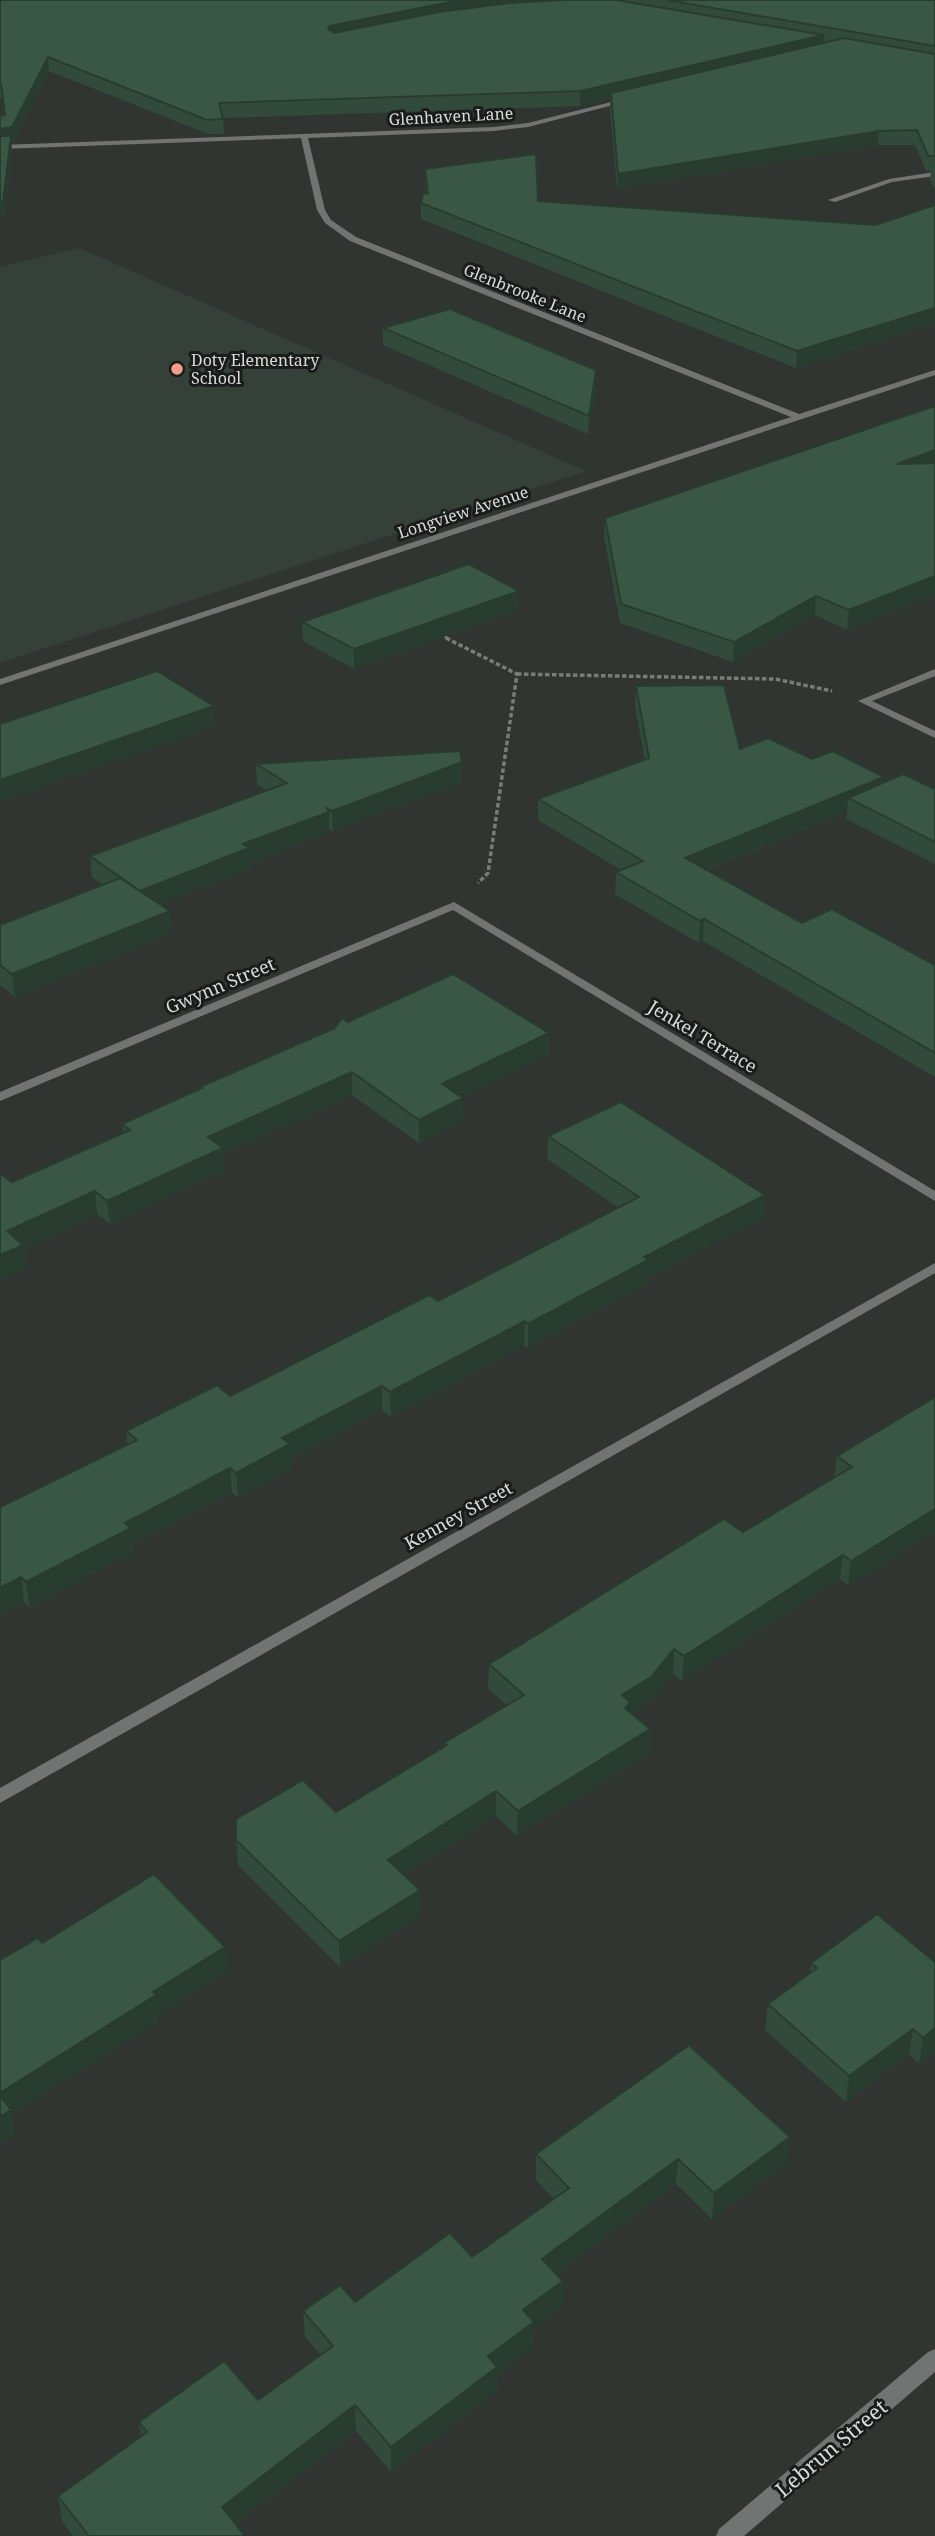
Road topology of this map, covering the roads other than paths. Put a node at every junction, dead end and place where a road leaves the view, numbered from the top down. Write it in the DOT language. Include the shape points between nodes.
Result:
graph roads {
  1 [pos="636,98"];
  2 [pos="304,137"];
  3 [pos="0,147"];
  4 [pos="935,174"];
  5 [pos="832,200"];
  6 [pos="935,372"];
  7 [pos="798,417"];
  8 [pos="935,672"];
  9 [pos="0,682"];
  10 [pos="935,735"];
  11 [pos="454,905"];
  12 [pos="0,1097"];
  13 [pos="935,1197"];
  14 [pos="935,1267"];
  15 [pos="0,1796"];
  16 [pos="935,2359"];
  17 [pos="727,2536"];
  1 -- 2 [label="street, Glenhaven Lane" via="510,128"];
  2 -- 3 [label="street, Glenhaven Lane"];
  2 -- 7 [label="street, Glenbrooke Lane" via="321,210 353,239"];
  4 -- 5 [label="street" via="891,180"];
  6 -- 7 [label="street, Longview Avenue"];
  7 -- 9 [label="street, Longview Avenue"];
  8 -- 10 [label="street" via="863,701"];
  11 -- 12 [label="street, Gwynn Street"];
  11 -- 13 [label="street, Jenkel Terrace"];
  14 -- 15 [label="street, Kenney Street"];
  16 -- 17 [label="street, Lebrun Street"];
}
